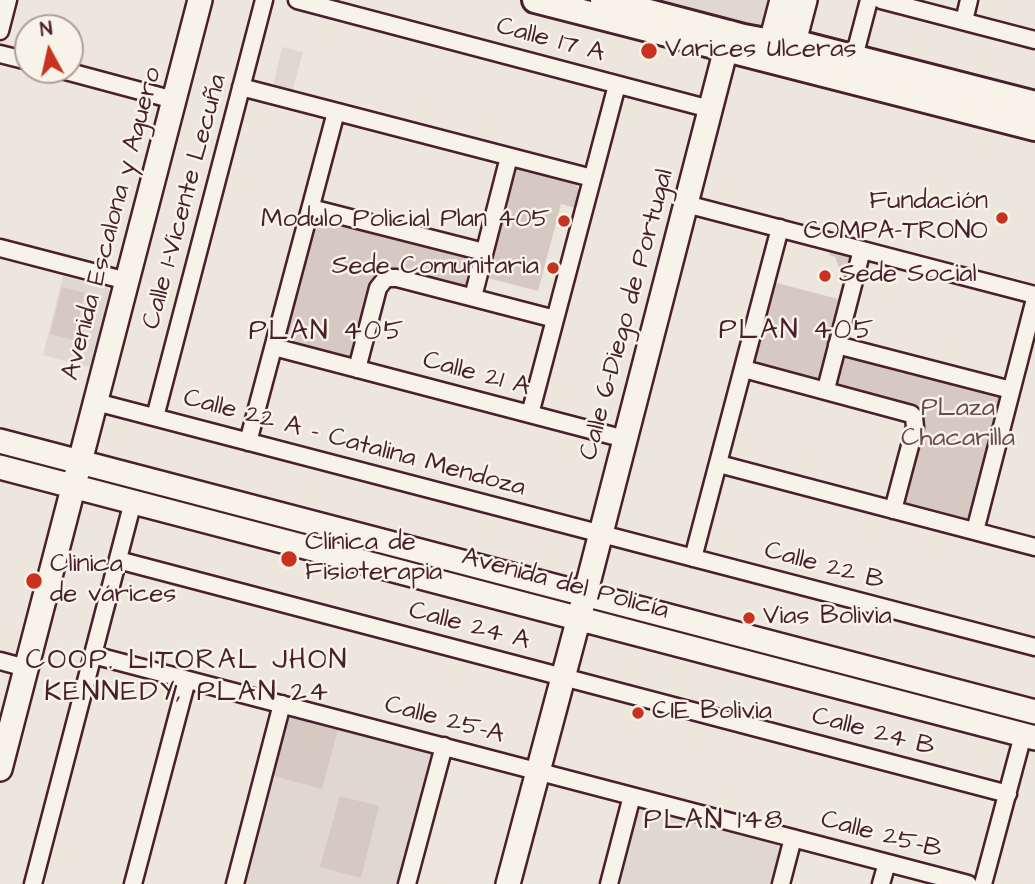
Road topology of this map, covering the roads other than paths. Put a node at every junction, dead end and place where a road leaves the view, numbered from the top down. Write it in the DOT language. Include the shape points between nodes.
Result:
graph roads {
  1 [pos="8,0"];
  2 [pos="200,0"];
  3 [pos="264,0"];
  4 [pos="296,0"];
  5 [pos="535,0"];
  6 [pos="603,0"];
  7 [pos="782,0"];
  8 [pos="805,0"];
  9 [pos="869,0"];
  10 [pos="881,0"];
  11 [pos="970,0"];
  12 [pos="964,21"];
  13 [pos="0,31"];
  14 [pos="1035,40"];
  15 [pos="728,42"];
  16 [pos="780,48"];
  17 [pos="851,69"];
  18 [pos="84,76"];
  19 [pos="617,85"];
  20 [pos="241,87"];
  21 [pos="174,100"];
  22 [pos="1035,104"];
  23 [pos="710,109"];
  24 [pos="336,112"];
  25 [pos="1035,128"];
  26 [pos="509,157"];
  27 [pos="592,178"];
  28 [pos="686,204"];
  29 [pos="311,208"];
  30 [pos="780,228"];
  31 [pos="0,248"];
  32 [pos="862,250"];
  33 [pos="484,253"];
  34 [pos="127,281"];
  35 [pos="1035,297"];
  36 [pos="473,298"];
  37 [pos="555,319"];
  38 [pos="837,345"];
  39 [pos="274,347"];
  40 [pos="357,369"];
  41 [pos="744,369"];
  42 [pos="826,389"];
  43 [pos="1011,390"];
  44 [pos="96,402"];
  45 [pos="530,414"];
  46 [pos="155,417"];
  47 [pos="625,439"];
  48 [pos="0,442"];
  49 [pos="248,442"];
  50 [pos="80,463"];
  51 [pos="719,464"];
  52 [pos="0,467"];
  53 [pos="137,478"];
  54 [pos="74,486"];
  55 [pos="131,501"];
  56 [pos="893,510"];
  57 [pos="975,531"];
  58 [pos="600,534"];
  59 [pos="1035,547"];
  60 [pos="693,558"];
  61 [pos="118,560"];
  62 [pos="585,595"];
  63 [pos="579,618"];
  64 [pos="1035,648"];
  65 [pos="93,655"];
  66 [pos="0,661"];
  67 [pos="26,668"];
  68 [pos="563,677"];
  69 [pos="187,680"];
  70 [pos="282,704"];
  71 [pos="1032,711"];
  72 [pos="1029,736"];
  73 [pos="444,746"];
  74 [pos="0,769"];
  75 [pos="538,771"];
  76 [pos="1008,794"];
  77 [pos="632,796"];
  78 [pos="793,838"];
  79 [pos="887,863"];
  80 [pos="33,884"];
  81 [pos="133,884"];
  82 [pos="235,884"];
  83 [pos="407,884"];
  84 [pos="508,884"];
  85 [pos="609,884"];
  86 [pos="781,884"];
  87 [pos="881,884"];
  88 [pos="968,884"];
  89 [pos="983,884"];
  1 -- 13 [label="street"];
  2 -- 21 [label="main road, Avenida Escalona y Aguero"];
  3 -- 20 [label="street, Calle 1-Vicente Lecuña"];
  4 -- 19 [label="street, Calle 17 A"];
  5 -- 15 [label="main road"];
  6 -- 15 [label="main road"];
  7 -- 16 [label="main road"];
  8 -- 16 [label="main road"];
  9 -- 17 [label="street"];
  10 -- 12 [label="street"];
  11 -- 12 [label="street"];
  12 -- 14 [label="street"];
  15 -- 16 [label="main road"];
  15 -- 23 [label="main road, Calle 6-Diego de Portugal"];
  16 -- 17 [label="main road"];
  17 -- 22 [label="main road"];
  17 -- 25 [label="main road"];
  18 -- 21 [label="street"];
  19 -- 23 [label="street, Calle 17 A"];
  19 -- 27 [label="street"];
  20 -- 24 [label="street"];
  20 -- 46 [label="street, Calle 1-Vicente Lecuña"];
  21 -- 34 [label="main road, Avenida Escalona y Aguero"];
  23 -- 28 [label="main road, Calle 6-Diego de Portugal"];
  24 -- 26 [label="street"];
  24 -- 29 [label="street"];
  26 -- 27 [label="street"];
  26 -- 33 [label="street"];
  27 -- 37 [label="street"];
  28 -- 30 [label="street"];
  28 -- 47 [label="main road, Calle 6-Diego de Portugal"];
  29 -- 33 [label="street"];
  29 -- 39 [label="street"];
  30 -- 32 [label="street"];
  30 -- 41 [label="street"];
  31 -- 34 [label="street"];
  32 -- 35 [label="street"];
  32 -- 38 [label="street"];
  33 -- 36 [label="street"];
  34 -- 44 [label="main road, Avenida Escalona y Aguero"];
  35 -- 43 [label="street"];
  36 -- 37 [label="street"];
  36 -- 40 [label="street" via="386,278 378,288"];
  37 -- 45 [label="street"];
  38 -- 42 [label="street"];
  38 -- 43 [label="street"];
  39 -- 40 [label="street, Calle 21 A"];
  39 -- 49 [label="street"];
  40 -- 45 [label="street, Calle 21 A"];
  41 -- 42 [label="street"];
  41 -- 51 [label="street"];
  42 -- 56 [label="street" via="907,411 914,417"];
  43 -- 57 [label="street"];
  44 -- 46 [label="street, Calle 22 A - Catalina Mendoza"];
  44 -- 50 [label="main road, Avenida Escalona y Aguero"];
  45 -- 47 [label="street, Calle 21 A"];
  46 -- 49 [label="street, Calle 22 A - Catalina Mendoza"];
  47 -- 58 [label="main road, Calle 6-Diego de Portugal"];
  48 -- 50 [label="main road, Avenida del Policía"];
  49 -- 58 [label="street, Calle 22 A - Catalina Mendoza"];
  50 -- 53 [label="main road, Avenida del Policía"];
  50 -- 54 [label="main road, Avenida Escalona y Aguero"];
  51 -- 56 [label="street"];
  51 -- 60 [label="street"];
  52 -- 54 [label="main road, Avenida del Policía"];
  53 -- 55 [label="main road"];
  53 -- 62 [label="main road, Avenida del Policía"];
  54 -- 55 [label="main road, Avenida del Policía"];
  54 -- 67 [label="main road"];
  55 -- 61 [label="street"];
  55 -- 63 [label="main road, Avenida del Policía"];
  56 -- 57 [label="street"];
  57 -- 59 [label="street"];
  58 -- 60 [label="street, Calle 22 B"];
  58 -- 62 [label="main road, Calle 6-Diego de Portugal"];
  60 -- 64 [label="street, Calle 22 B"];
  61 -- 65 [label="street"];
  61 -- 68 [label="street, Calle 24 A"];
  62 -- 63 [label="main road, Calle 6-Diego de Portugal"];
  62 -- 71 [label="main road, Avenida del Policía"];
  63 -- 68 [label="main road"];
  63 -- 72 [label="main road, Avenida del Policía"];
  65 -- 69 [label="street, Calle 25-A"];
  65 -- 80 [label="street"];
  66 -- 67 [label="street"];
  67 -- 74 [label="main road"];
  68 -- 75 [label="main road"];
  68 -- 76 [label="street, Calle 24 B"];
  69 -- 70 [label="street, Calle 25-A"];
  69 -- 81 [label="street"];
  70 -- 73 [label="street, Calle 25-A"];
  70 -- 82 [label="street"];
  71 -- 72 [label="main road"];
  72 -- 76 [label="street"];
  73 -- 75 [label="street, Calle 25-A"];
  73 -- 83 [label="street"];
  75 -- 77 [label="street, Calle 25-B"];
  75 -- 84 [label="main road"];
  76 -- 89 [label="street"];
  77 -- 78 [label="street, Calle 25-B"];
  77 -- 85 [label="street"];
  78 -- 79 [label="street, Calle 25-B"];
  78 -- 86 [label="street"];
  79 -- 87 [label="street"];
  79 -- 88 [label="street, Calle 25-B"];
}
